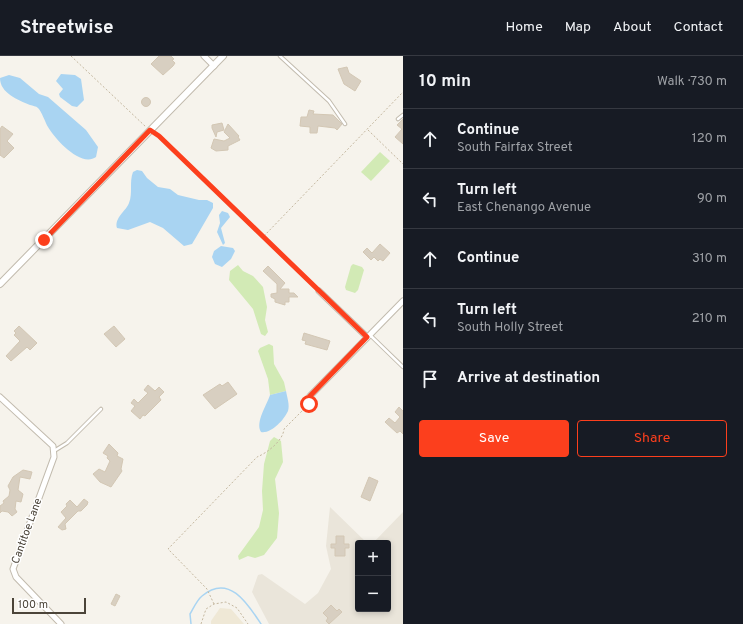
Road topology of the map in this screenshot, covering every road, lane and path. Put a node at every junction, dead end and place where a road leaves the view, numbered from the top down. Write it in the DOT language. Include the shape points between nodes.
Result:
graph roads {
  1 [pos="71,56"];
  2 [pos="204,56"];
  3 [pos="223,56"];
  4 [pos="280,56"];
  5 [pos="214,66"];
  6 [pos="403,92"];
  7 [pos="403,115"];
  8 [pos="398,119"];
  9 [pos="345,124"];
  10 [pos="150,130"];
  11 [pos="367,130"];
  12 [pos="403,164"];
  13 [pos="263,236"];
  14 [pos="0,284"];
  15 [pos="319,291"];
  16 [pos="403,301"];
  17 [pos="368,336"];
  18 [pos="403,367"];
  19 [pos="310,396"];
  20 [pos="0,397"];
  21 [pos="101,409"];
  22 [pos="53,449"];
  23 [pos="214,604"];
  24 [pos="61,624"];
  25 [pos="201,624"];
  26 [pos="248,624"];
  1 -- 10 [label="path"];
  2 -- 5 [label="street"];
  3 -- 5 [label="street"];
  4 -- 9 [label="lane" via="329,101"];
  5 -- 10 [label="street"];
  6 -- 11 [label="path"];
  7 -- 8 [label="lane"];
  10 -- 13 [label="path"];
  10 -- 14 [label="street"];
  11 -- 12 [label="path"];
  11 -- 13 [label="path"];
  13 -- 15 [label="path"];
  15 -- 17 [label="street"];
  16 -- 17 [label="street"];
  17 -- 18 [label="lane"];
  17 -- 19 [label="street"];
  19 -- 23 [label="path" via="309,404 284,429 283,435 265,454 257,457 168,549 207,589"];
  20 -- 22 [label="street"];
  21 -- 22 [label="lane" via="68,443"];
  22 -- 24 [label="street, Cantitoe Lane" via="54,457 13,569 16,577"];
  23 -- 25 [label="path" via="206,609"];
  23 -- 26 [label="path" via="226,602 237,608"];
}
